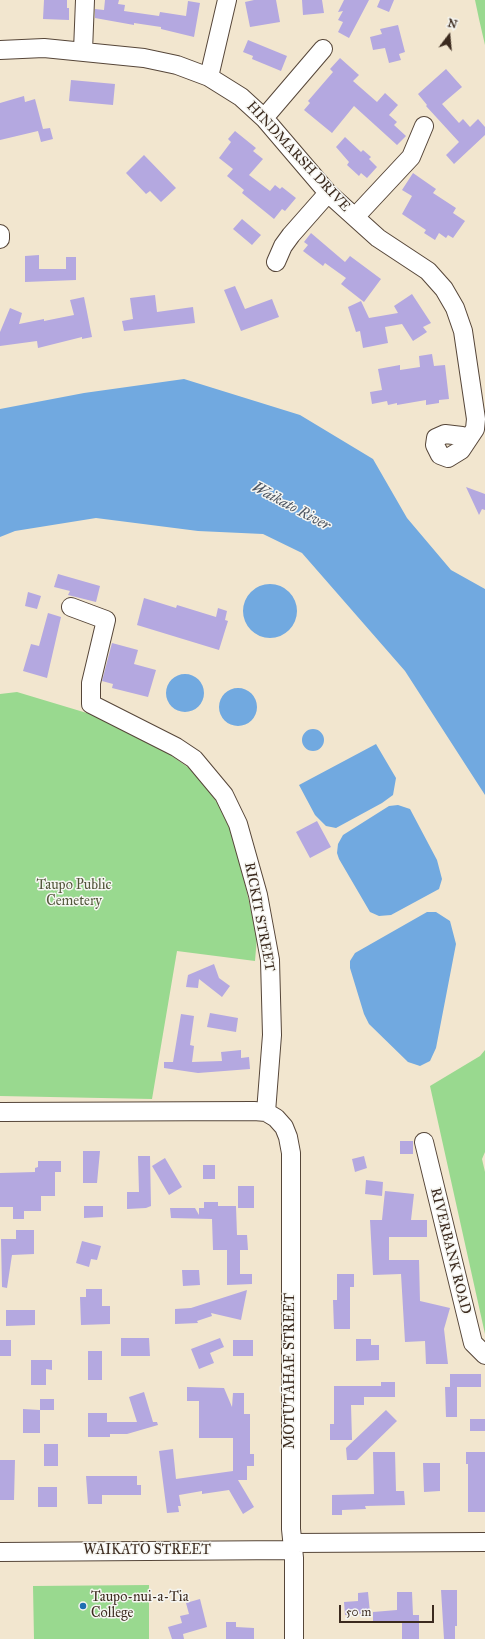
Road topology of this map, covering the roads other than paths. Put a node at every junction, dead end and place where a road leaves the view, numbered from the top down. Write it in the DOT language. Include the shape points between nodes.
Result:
graph roads {
  1 [pos="85,0"];
  2 [pos="227,0"];
  3 [pos="324,49"];
  4 [pos="0,50"];
  5 [pos="83,51"];
  6 [pos="209,77"];
  7 [pos="264,118"];
  8 [pos="424,126"];
  9 [pos="328,193"];
  10 [pos="355,217"];
  11 [pos="0,234"];
  12 [pos="0,239"];
  13 [pos="276,262"];
  14 [pos="480,420"];
  15 [pos="467,439"];
  16 [pos="71,607"];
  17 [pos="0,1112"];
  18 [pos="266,1112"];
  19 [pos="424,1142"];
  20 [pos="485,1355"];
  21 [pos="485,1542"];
  22 [pos="293,1546"];
  23 [pos="0,1552"];
  24 [pos="294,1639"];
  1 -- 5 [label="street"];
  2 -- 6 [label="street"];
  3 -- 7 [label="street"];
  4 -- 5 [label="street, HINDMARSH DRIVE" via="44,48"];
  5 -- 6 [label="street, HINDMARSH DRIVE" via="144,58 177,65"];
  6 -- 7 [label="street, HINDMARSH DRIVE" via="241,97"];
  7 -- 9 [label="street, HINDMARSH DRIVE"];
  8 -- 10 [label="street" via="411,157"];
  9 -- 10 [label="street, HINDMARSH DRIVE"];
  9 -- 13 [label="street" via="291,235"];
  10 -- 14 [label="street, HINDMARSH DRIVE" via="378,238 428,271 444,289 455,308 463,331"];
  11 -- 12 [label="street"];
  14 -- 15 [label="street, HINDMARSH DRIVE"];
  16 -- 18 [label="street, RICKIT STREET" via="106,620 91,683 91,704 194,759 224,795 238,824 258,895 270,960 272,1034"];
  17 -- 18 [label="street"];
  18 -- 22 [label="street, MOTUTĀHAE STREET" via="284,1127 291,1153"];
  19 -- 20 [label="street, RIVERBANK ROAD" via="473,1343"];
  21 -- 22 [label="street, WAIKATO STREET"];
  22 -- 23 [label="street, WAIKATO STREET"];
  22 -- 24 [label="street, MOTUTĀHAE STREET"];
}
